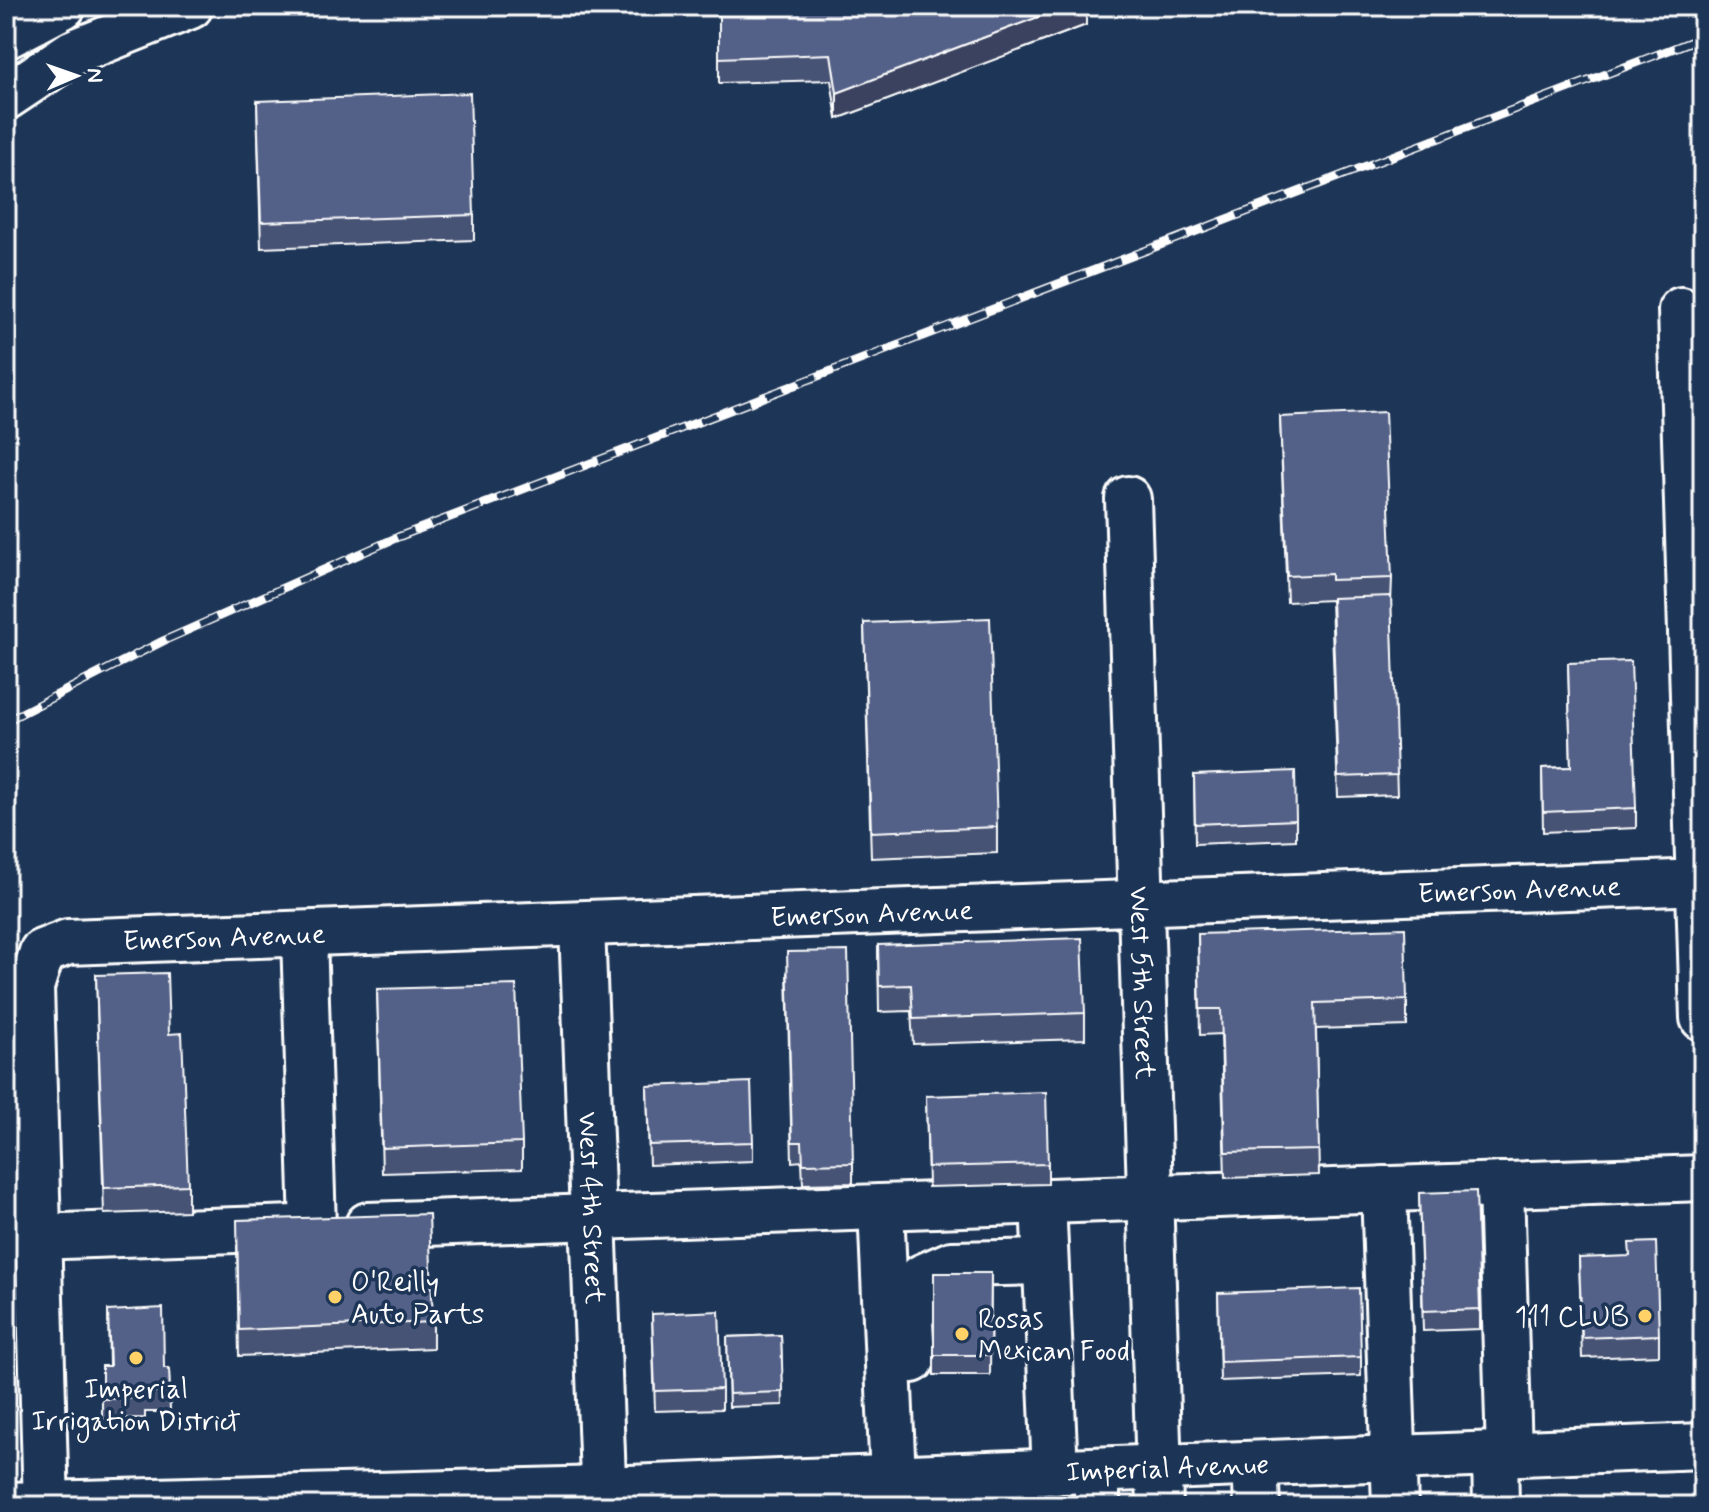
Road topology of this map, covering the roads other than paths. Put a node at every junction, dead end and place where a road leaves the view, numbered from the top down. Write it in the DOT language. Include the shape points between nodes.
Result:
graph roads {
  1 [pos="63,6"];
  2 [pos="190,6"];
  3 [pos="6,36"];
  4 [pos="6,97"];
  5 [pos="1681,310"];
  6 [pos="1128,499"];
  7 [pos="1701,882"];
  8 [pos="1140,903"];
  9 [pos="582,926"];
  10 [pos="304,935"];
  11 [pos="1703,1018"];
  12 [pos="1703,1178"];
  13 [pos="1501,1185"];
  14 [pos="1384,1189"];
  15 [pos="1149,1198"];
  16 [pos="1043,1201"];
  17 [pos="881,1207"];
  18 [pos="593,1217"];
  19 [pos="313,1227"];
  20 [pos="22,1237"];
  21 [pos="1045,1262"];
  22 [pos="889,1392"];
  23 [pos="1703,1446"];
  24 [pos="1502,1454"];
  25 [pos="1394,1459"];
  26 [pos="1083,1483"];
  27 [pos="1256,1485"];
  28 [pos="919,1487"];
  29 [pos="1159,1487"];
  30 [pos="604,1497"];
  31 [pos="33,1505"];
  32 [pos="1395,1506"];
  33 [pos="1496,1506"];
  1 -- 3 [label="main road"];
  2 -- 4 [label="main road" via="72,53"];
  5 -- 7 [label="main road"];
  6 -- 8 [label="main road, West 5th Street"];
  7 -- 8 [label="main road, Emerson Avenue"];
  7 -- 11 [label="main road"];
  8 -- 9 [label="main road, Emerson Avenue"];
  8 -- 15 [label="main road, West 5th Street"];
  9 -- 10 [label="main road, Emerson Avenue"];
  9 -- 18 [label="main road, West 4th Street"];
  10 -- 19 [label="main road"];
  10 -- 20 [label="main road, Emerson Avenue" via="68,942 42,952 31,987"];
  12 -- 13 [label="main road"];
  13 -- 14 [label="main road"];
  13 -- 24 [label="main road"];
  14 -- 15 [label="main road"];
  14 -- 25 [label="main road"];
  15 -- 16 [label="main road"];
  15 -- 29 [label="main road, West 5th Street"];
  16 -- 17 [label="main road"];
  16 -- 21 [label="main road"];
  17 -- 18 [label="main road"];
  17 -- 22 [label="main road"];
  18 -- 19 [label="main road"];
  18 -- 30 [label="main road, West 4th Street"];
  19 -- 20 [label="main road"];
  20 -- 31 [label="main road"];
  21 -- 22 [label="main road" via="952,1264 922,1277 910,1322 913,1366 908,1382"];
  21 -- 26 [label="main road"];
  22 -- 28 [label="main road"];
  23 -- 24 [label="main road, Imperial Avenue"];
  24 -- 25 [label="main road, Imperial Avenue"];
  24 -- 33 [label="main road"];
  25 -- 27 [label="main road, Imperial Avenue"];
  25 -- 32 [label="main road"];
  26 -- 28 [label="main road, Imperial Avenue"];
  26 -- 29 [label="main road, Imperial Avenue"];
  27 -- 29 [label="main road, Imperial Avenue"];
  28 -- 30 [label="main road, Imperial Avenue"];
  30 -- 31 [label="main road, Imperial Avenue"];
}
